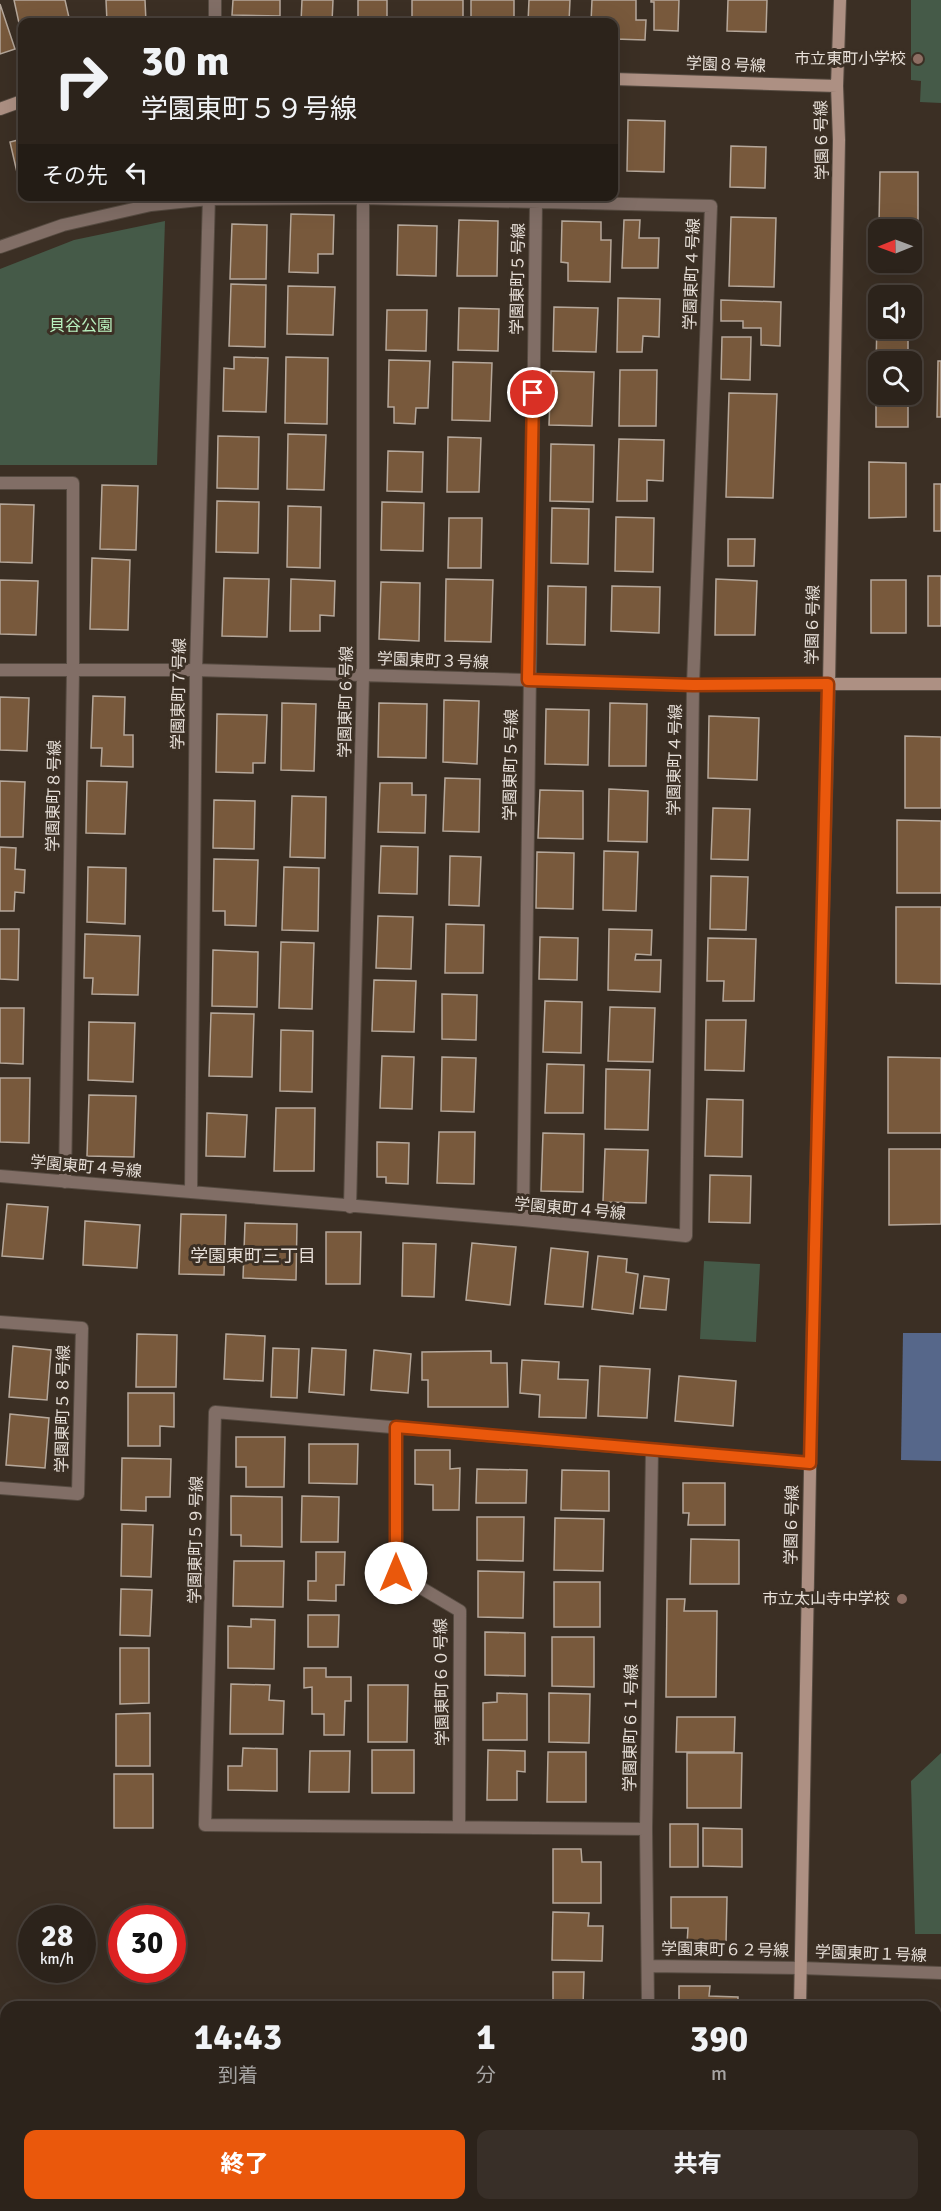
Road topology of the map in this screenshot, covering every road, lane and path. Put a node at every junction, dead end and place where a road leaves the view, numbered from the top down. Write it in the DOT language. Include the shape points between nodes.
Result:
graph roads {
  1 [pos="215,0"];
  2 [pos="840,0"];
  3 [pos="215,18"];
  4 [pos="618,79"];
  5 [pos="837,86"];
  6 [pos="18,102"];
  7 [pos="0,109"];
  8 [pos="184,201"];
  9 [pos="209,201"];
  10 [pos="363,201"];
  11 [pos="493,201"];
  12 [pos="536,202"];
  13 [pos="0,247"];
  14 [pos="0,483"];
  15 [pos="0,670"];
  16 [pos="73,670"];
  17 [pos="196,670"];
  18 [pos="363,675"];
  19 [pos="528,680"];
  20 [pos="828,684"];
  21 [pos="941,684"];
  22 [pos="693,685"];
  23 [pos="0,1176"];
  24 [pos="65,1182"];
  25 [pos="191,1192"];
  26 [pos="350,1207"];
  27 [pos="523,1221"];
  28 [pos="0,1322"];
  29 [pos="396,1427"];
  30 [pos="652,1450"];
  31 [pos="810,1463"];
  32 [pos="0,1488"];
  33 [pos="459,1827"];
  34 [pos="646,1829"];
  35 [pos="648,1966"];
  36 [pos="801,1968"];
  37 [pos="941,1973"];
  38 [pos="648,2001"];
  39 [pos="800,2001"];
  1 -- 3 [label="street"];
  2 -- 5 [label="street, 学園６号線"];
  4 -- 5 [label="street, 学園８号線"];
  5 -- 20 [label="street, 学園６号線"];
  6 -- 7 [label="street"];
  8 -- 13 [label="street, 学園東町４号線" via="63,225"];
  9 -- 17 [label="street, 学園東町７号線"];
  10 -- 18 [label="street, 学園東町６号線"];
  11 -- 12 [label="street, 学園東町４号線"];
  12 -- 19 [label="street, 学園東町５号線"];
  12 -- 22 [label="street, 学園東町４号線" via="711,206"];
  14 -- 16 [label="street, 学園東町８号線" via="73,483"];
  15 -- 16 [label="street, 学園東町３号線"];
  16 -- 17 [label="street, 学園東町３号線"];
  16 -- 24 [label="street, 学園東町８号線"];
  17 -- 18 [label="street, 学園東町３号線"];
  17 -- 25 [label="street, 学園東町７号線"];
  18 -- 19 [label="street, 学園東町３号線"];
  18 -- 26 [label="street, 学園東町６号線"];
  19 -- 22 [label="street, 学園東町３号線"];
  19 -- 27 [label="street, 学園東町５号線"];
  20 -- 21 [label="street"];
  20 -- 22 [label="street, 学園東町３号線"];
  20 -- 31 [label="street, 学園６号線"];
  22 -- 27 [label="street, 学園東町４号線" via="686,1236"];
  23 -- 24 [label="street, 学園東町４号線"];
  24 -- 25 [label="street, 学園東町４号線"];
  25 -- 26 [label="street, 学園東町４号線"];
  26 -- 27 [label="street, 学園東町４号線"];
  28 -- 32 [label="street, 学園東町５８号線" via="81,1328 78,1494"];
  29 -- 30 [label="street, 学園東町５９号線"];
  29 -- 33 [label="street, 学園東町６０号線" via="396,1573 460,1611"];
  29 -- 33 [label="street, 学園東町５９号線" via="215,1412 206,1825"];
  30 -- 31 [label="street, 学園東町５９号線"];
  30 -- 34 [label="street, 学園東町６１号線"];
  31 -- 36 [label="street, 学園６号線"];
  33 -- 34 [label="street, 学園東町５９号線"];
  34 -- 35 [label="street, 学園東町６１号線"];
  35 -- 36 [label="street, 学園東町６２号線"];
  35 -- 38 [label="street, 学園東町６１号線"];
  36 -- 37 [label="street, 学園東町１号線"];
  36 -- 39 [label="street, 学園６号線"];
}
